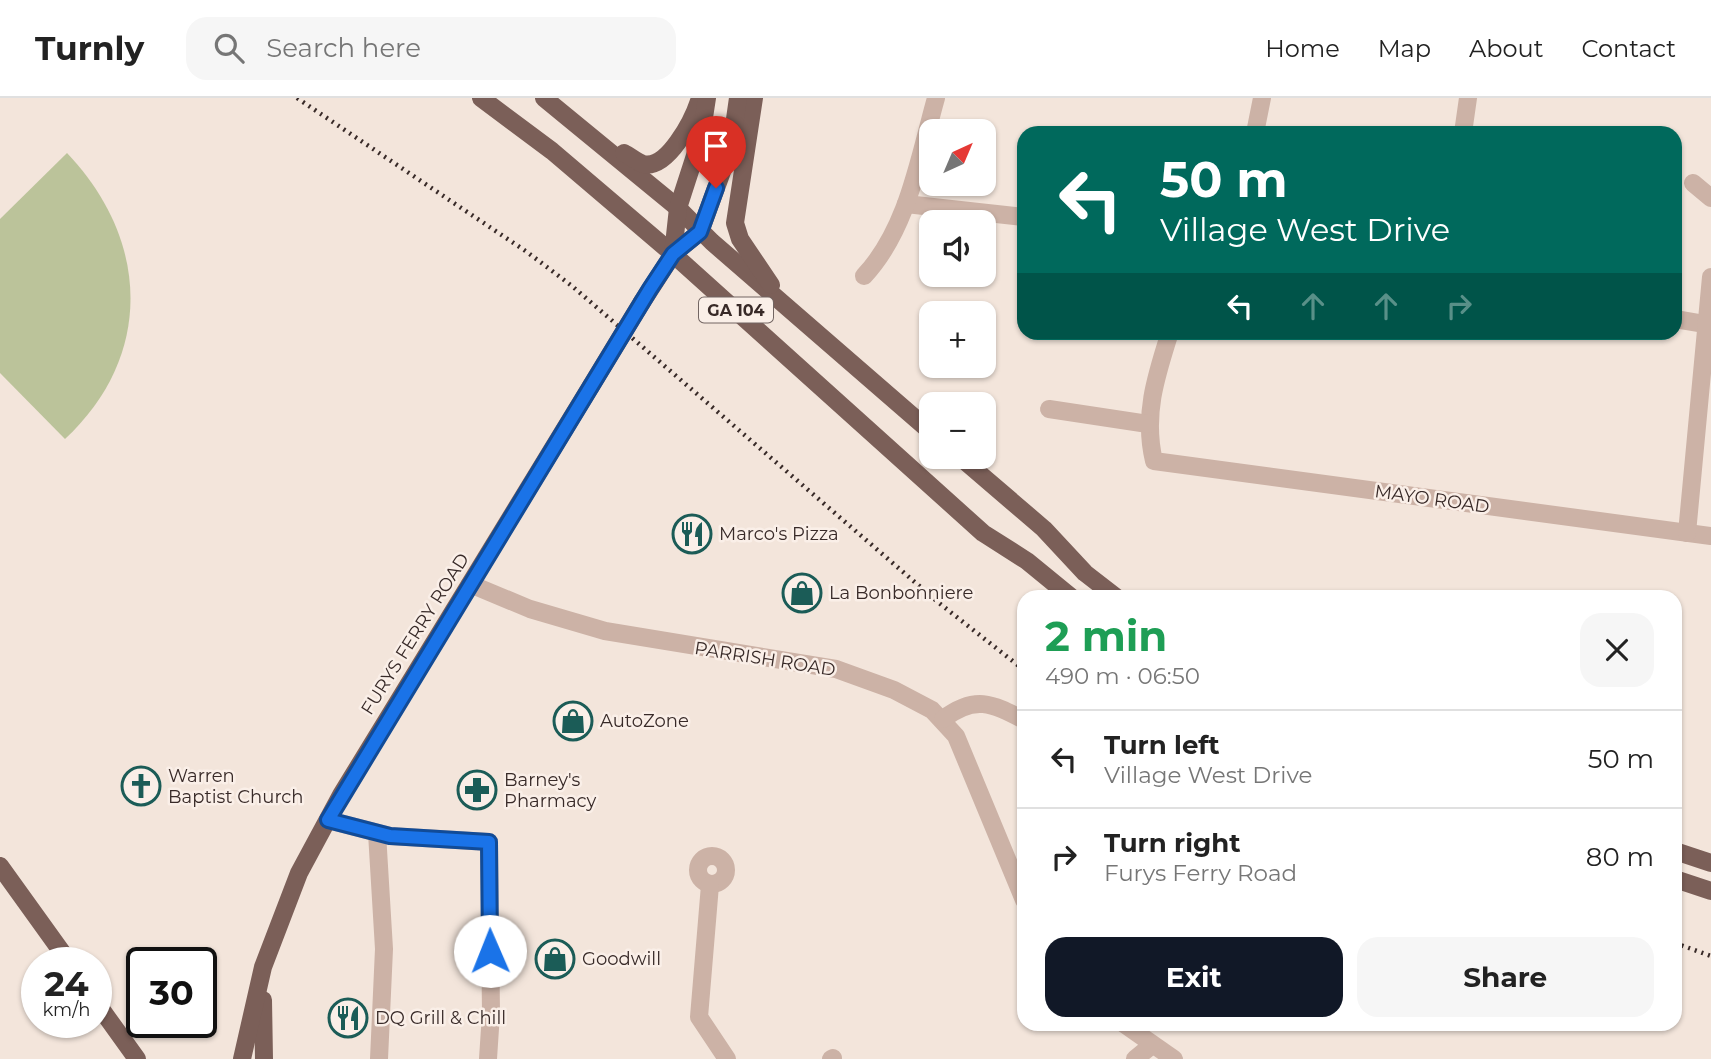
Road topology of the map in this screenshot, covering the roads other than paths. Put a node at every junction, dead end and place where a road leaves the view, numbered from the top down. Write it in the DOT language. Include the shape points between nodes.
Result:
graph roads {
  1 [pos="481,98"];
  2 [pos="544,98"];
  3 [pos="700,98"];
  4 [pos="707,98"];
  5 [pos="738,98"];
  6 [pos="754,98"];
  7 [pos="936,98"];
  8 [pos="1262,98"];
  9 [pos="1468,98"];
  10 [pos="1256,126"];
  11 [pos="1464,126"];
  12 [pos="600,142"];
  13 [pos="1693,183"];
  14 [pos="1711,198"];
  15 [pos="906,204"];
  16 [pos="678,208"];
  17 [pos="1017,216"];
  18 [pos="700,232"];
  19 [pos="673,254"];
  20 [pos="864,276"];
  21 [pos="1711,277"];
  22 [pos="787,308"];
  23 [pos="1682,320"];
  24 [pos="1708,324"];
  25 [pos="1167,340"];
  26 [pos="1049,409"];
  27 [pos="919,422"];
  28 [pos="1148,424"];
  29 [pos="974,469"];
  30 [pos="1687,533"];
  31 [pos="1711,536"];
  32 [pos="470,584"];
  33 [pos="1062,590"];
  34 [pos="1107,590"];
  35 [pos="1017,716"];
  36 [pos="943,719"];
  37 [pos="328,820"];
  38 [pos="377,832"];
  39 [pos="1682,853"];
  40 [pos="1711,863"];
  41 [pos="0,866"];
  42 [pos="1682,881"];
  43 [pos="1017,883"];
  44 [pos="710,885"];
  45 [pos="1711,891"];
  46 [pos="57,947"];
  47 [pos="263,967"];
  48 [pos="112,1024"];
  49 [pos="1133,1031"];
  50 [pos="1152,1045"];
  51 [pos="241,1055"];
  52 [pos="137,1059"];
  53 [pos="264,1059"];
  54 [pos="379,1059"];
  55 [pos="488,1059"];
  56 [pos="727,1059"];
  57 [pos="1135,1059"];
  58 [pos="1174,1059"];
  1 -- 19 [label="main road, GA 104" via="552,151"];
  2 -- 12 [label="main road, GA 104"];
  3 -- 12 [label="main road" via="692,120 657,163 644,164"];
  4 -- 16 [label="main road, FURYS FERRY ROAD" via="701,137"];
  5 -- 18 [label="main road" via="731,148"];
  6 -- 22 [label="main road" via="735,223 740,239"];
  7 -- 15 [label="street"];
  8 -- 10 [label="street"];
  9 -- 11 [label="street"];
  12 -- 16 [label="main road, GA 104"];
  13 -- 14 [label="street"];
  15 -- 17 [label="street"];
  15 -- 20 [label="street" via="884,256"];
  16 -- 18 [label="main road, GA 104"];
  16 -- 19 [label="main road, FURYS FERRY ROAD"];
  18 -- 19 [label="main road, FURYS FERRY ROAD"];
  18 -- 22 [label="main road, GA 104"];
  19 -- 32 [label="main road, FURYS FERRY ROAD, bridge"];
  19 -- 33 [label="main road, GA 104" via="983,533"];
  21 -- 24 [label="street"];
  22 -- 27 [label="main road, GA 104"];
  23 -- 24 [label="street"];
  24 -- 30 [label="street"];
  25 -- 28 [label="street" via="1154,380"];
  26 -- 28 [label="street"];
  28 -- 30 [label="street, MAYO ROAD" via="1154,461"];
  29 -- 34 [label="main road"];
  30 -- 31 [label="street, MAYO ROAD"];
  32 -- 36 [label="street, PARRISH ROAD" via="530,609 605,631 836,669 894,690"];
  32 -- 37 [label="main road, FURYS FERRY ROAD"];
  35 -- 36 [label="street" via="993,704 961,706"];
  36 -- 43 [label="street, PARRISH ROAD" via="956,736"];
  37 -- 38 [label="street"];
  37 -- 47 [label="main road, FURYS FERRY ROAD" via="296,878"];
  38 -- 54 [label="street" via="384,949"];
  38 -- 55 [label="street" via="489,842"];
  39 -- 40 [label="main road"];
  41 -- 46 [label="main road"];
  42 -- 45 [label="main road"];
  44 -- 56 [label="street" via="699,1017"];
  47 -- 51 [label="main road, FURYS FERRY ROAD"];
  47 -- 53 [label="main road"];
  48 -- 52 [label="main road"];
  49 -- 50 [label="street"];
  50 -- 57 [label="street"];
  50 -- 58 [label="street"];
}
